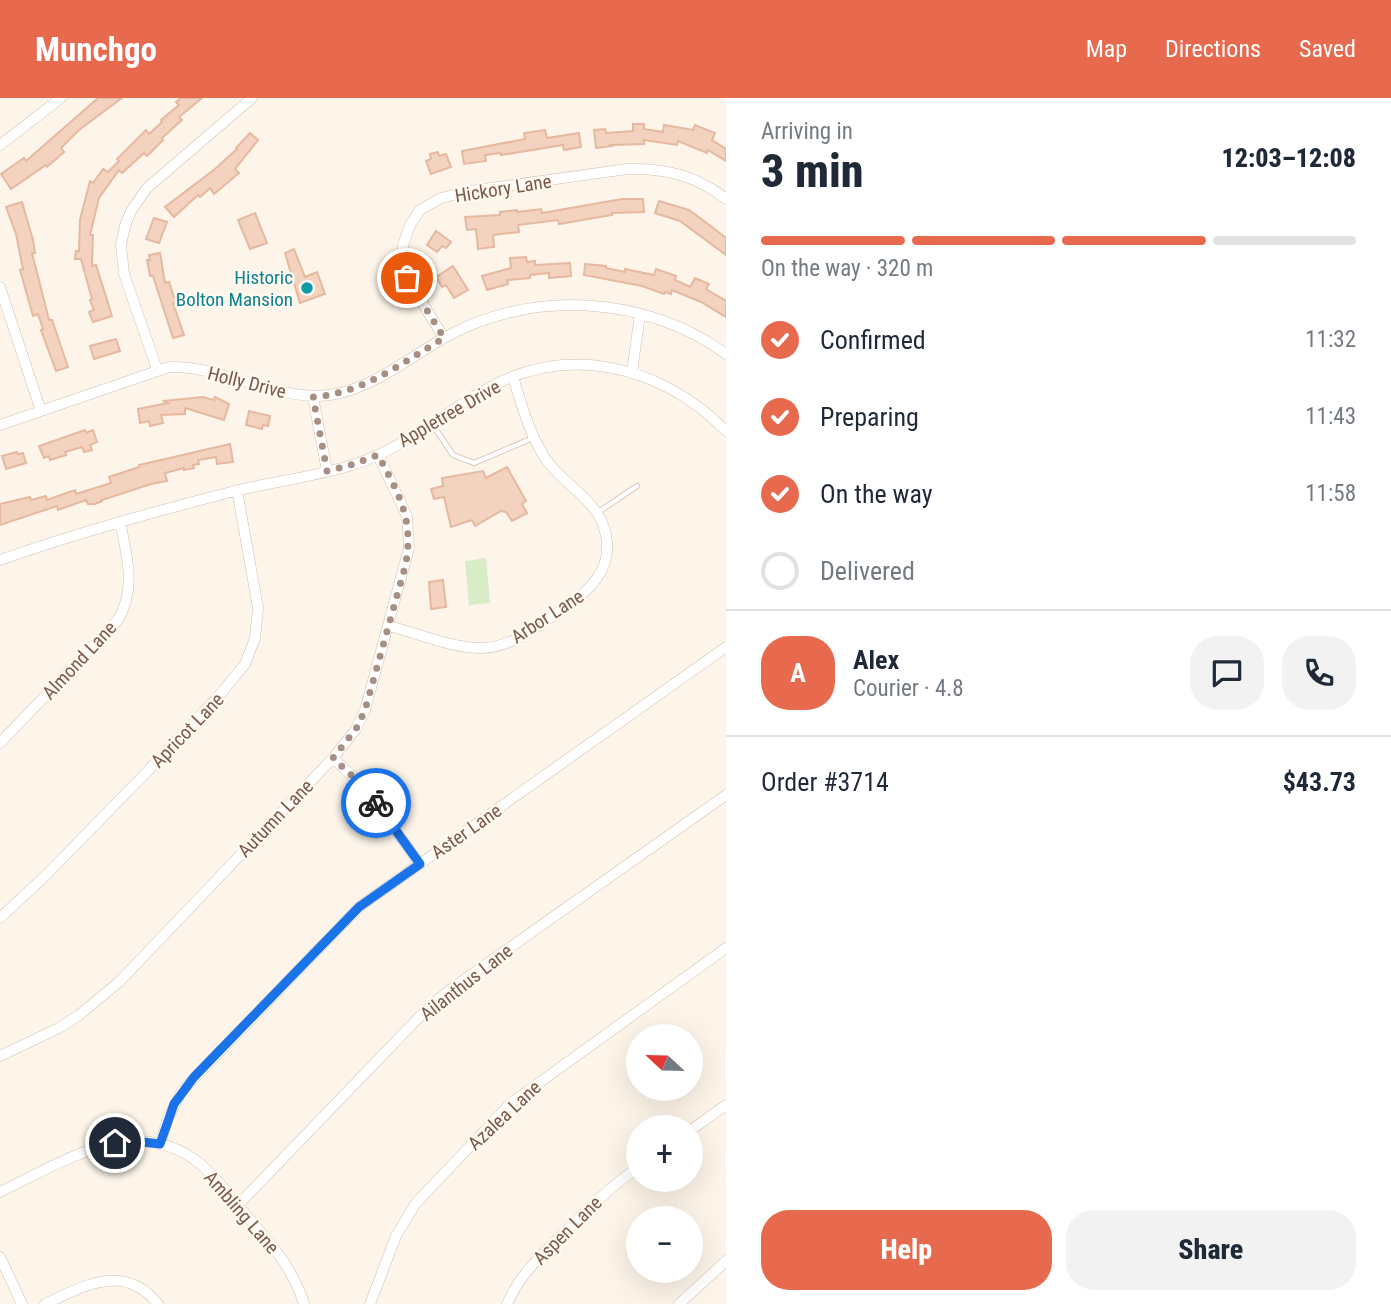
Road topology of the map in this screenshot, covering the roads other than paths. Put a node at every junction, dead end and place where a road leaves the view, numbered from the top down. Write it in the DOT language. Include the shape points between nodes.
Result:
graph roads {
  1 [pos="61,98"];
  2 [pos="252,98"];
  3 [pos="0,145"];
  4 [pos="726,199"];
  5 [pos="0,286"];
  6 [pos="640,314"];
  7 [pos="444,338"];
  8 [pos="726,354"];
  9 [pos="157,369"];
  10 [pos="632,372"];
  11 [pos="513,377"];
  12 [pos="313,397"];
  13 [pos="41,411"];
  14 [pos="431,423"];
  15 [pos="0,425"];
  16 [pos="726,430"];
  17 [pos="533,438"];
  18 [pos="378,455"];
  19 [pos="327,471"];
  20 [pos="637,486"];
  21 [pos="237,490"];
  22 [pos="597,513"];
  23 [pos="120,522"];
  24 [pos="0,561"];
  25 [pos="389,626"];
  26 [pos="726,647"];
  27 [pos="0,743"];
  28 [pos="333,758"];
  29 [pos="726,795"];
  30 [pos="420,864"];
  31 [pos="0,918"];
  32 [pos="726,948"];
  33 [pos="0,1056"];
  34 [pos="726,1105"];
  35 [pos="703,1121"];
  36 [pos="160,1144"];
  37 [pos="626,1177"];
  38 [pos="0,1192"];
  39 [pos="238,1205"];
  40 [pos="0,1257"];
  41 [pos="726,1261"];
  42 [pos="22,1304"];
  43 [pos="45,1304"];
  44 [pos="158,1304"];
  45 [pos="304,1304"];
  46 [pos="370,1304"];
  47 [pos="507,1304"];
  48 [pos="679,1304"];
  1 -- 3 [label="street"];
  2 -- 9 [label="street" via="147,188 125,226 121,245 124,274"];
  4 -- 7 [label="street, Hickory Lane" via="679,174 626,169 470,191 431,202 413,219 402,256 407,278"];
  5 -- 13 [label="street"];
  6 -- 7 [label="street, Holly Drive" via="587,305 530,308"];
  6 -- 8 [label="street, Holly Drive" via="700,337"];
  6 -- 10 [label="street"];
  7 -- 12 [label="street, Holly Drive" via="378,378 334,395"];
  9 -- 12 [label="street, Holly Drive" via="198,369"];
  9 -- 13 [label="street, Holly Drive"];
  10 -- 11 [label="street, Appletree Drive" via="557,366"];
  10 -- 16 [label="street, Appletree Drive" via="673,388"];
  11 -- 14 [label="street, Appletree Drive"];
  11 -- 17 [label="street, Arbor Lane"];
  12 -- 19 [label="street"];
  13 -- 15 [label="street, Holly Drive"];
  14 -- 17 [label="lane" via="453,455 474,463"];
  14 -- 18 [label="street, Appletree Drive"];
  17 -- 22 [label="street, Arbor Lane" via="548,462"];
  18 -- 19 [label="street, Appletree Drive"];
  18 -- 25 [label="street, Autumn Lane" via="400,498 409,530 409,548"];
  19 -- 21 [label="street, Appletree Drive"];
  20 -- 22 [label="lane"];
  21 -- 23 [label="street, Appletree Drive"];
  21 -- 31 [label="street, Apricot Lane" via="258,608 255,639 245,664 143,776"];
  22 -- 25 [label="street, Arbor Lane" via="607,540 597,579 583,595 511,642 482,648"];
  23 -- 24 [label="street, Appletree Drive"];
  23 -- 27 [label="street, Almond Lane" via="130,580 123,612"];
  25 -- 28 [label="street, Autumn Lane" via="365,710"];
  26 -- 30 [label="street, Aster Lane"];
  28 -- 30 [label="street" via="362,785"];
  28 -- 33 [label="street, Autumn Lane" via="112,988 59,1028"];
  29 -- 39 [label="street, Ailanthus Lane" via="435,1002"];
  30 -- 36 [label="street, Aster Lane" via="343,922 194,1077 174,1104"];
  32 -- 46 [label="street, Azalea Lane" via="511,1103 416,1203 396,1237"];
  34 -- 35 [label="street"];
  36 -- 38 [label="street, Ambling Lane" via="102,1145"];
  36 -- 39 [label="street, Ambling Lane" via="199,1163"];
  37 -- 47 [label="street, Aspen Lane" via="539,1257"];
  39 -- 45 [label="street, Ambling Lane" via="287,1265"];
  40 -- 42 [label="street"];
  41 -- 48 [label="street"];
  43 -- 44 [label="street" via="105,1280 130,1283"];
}
